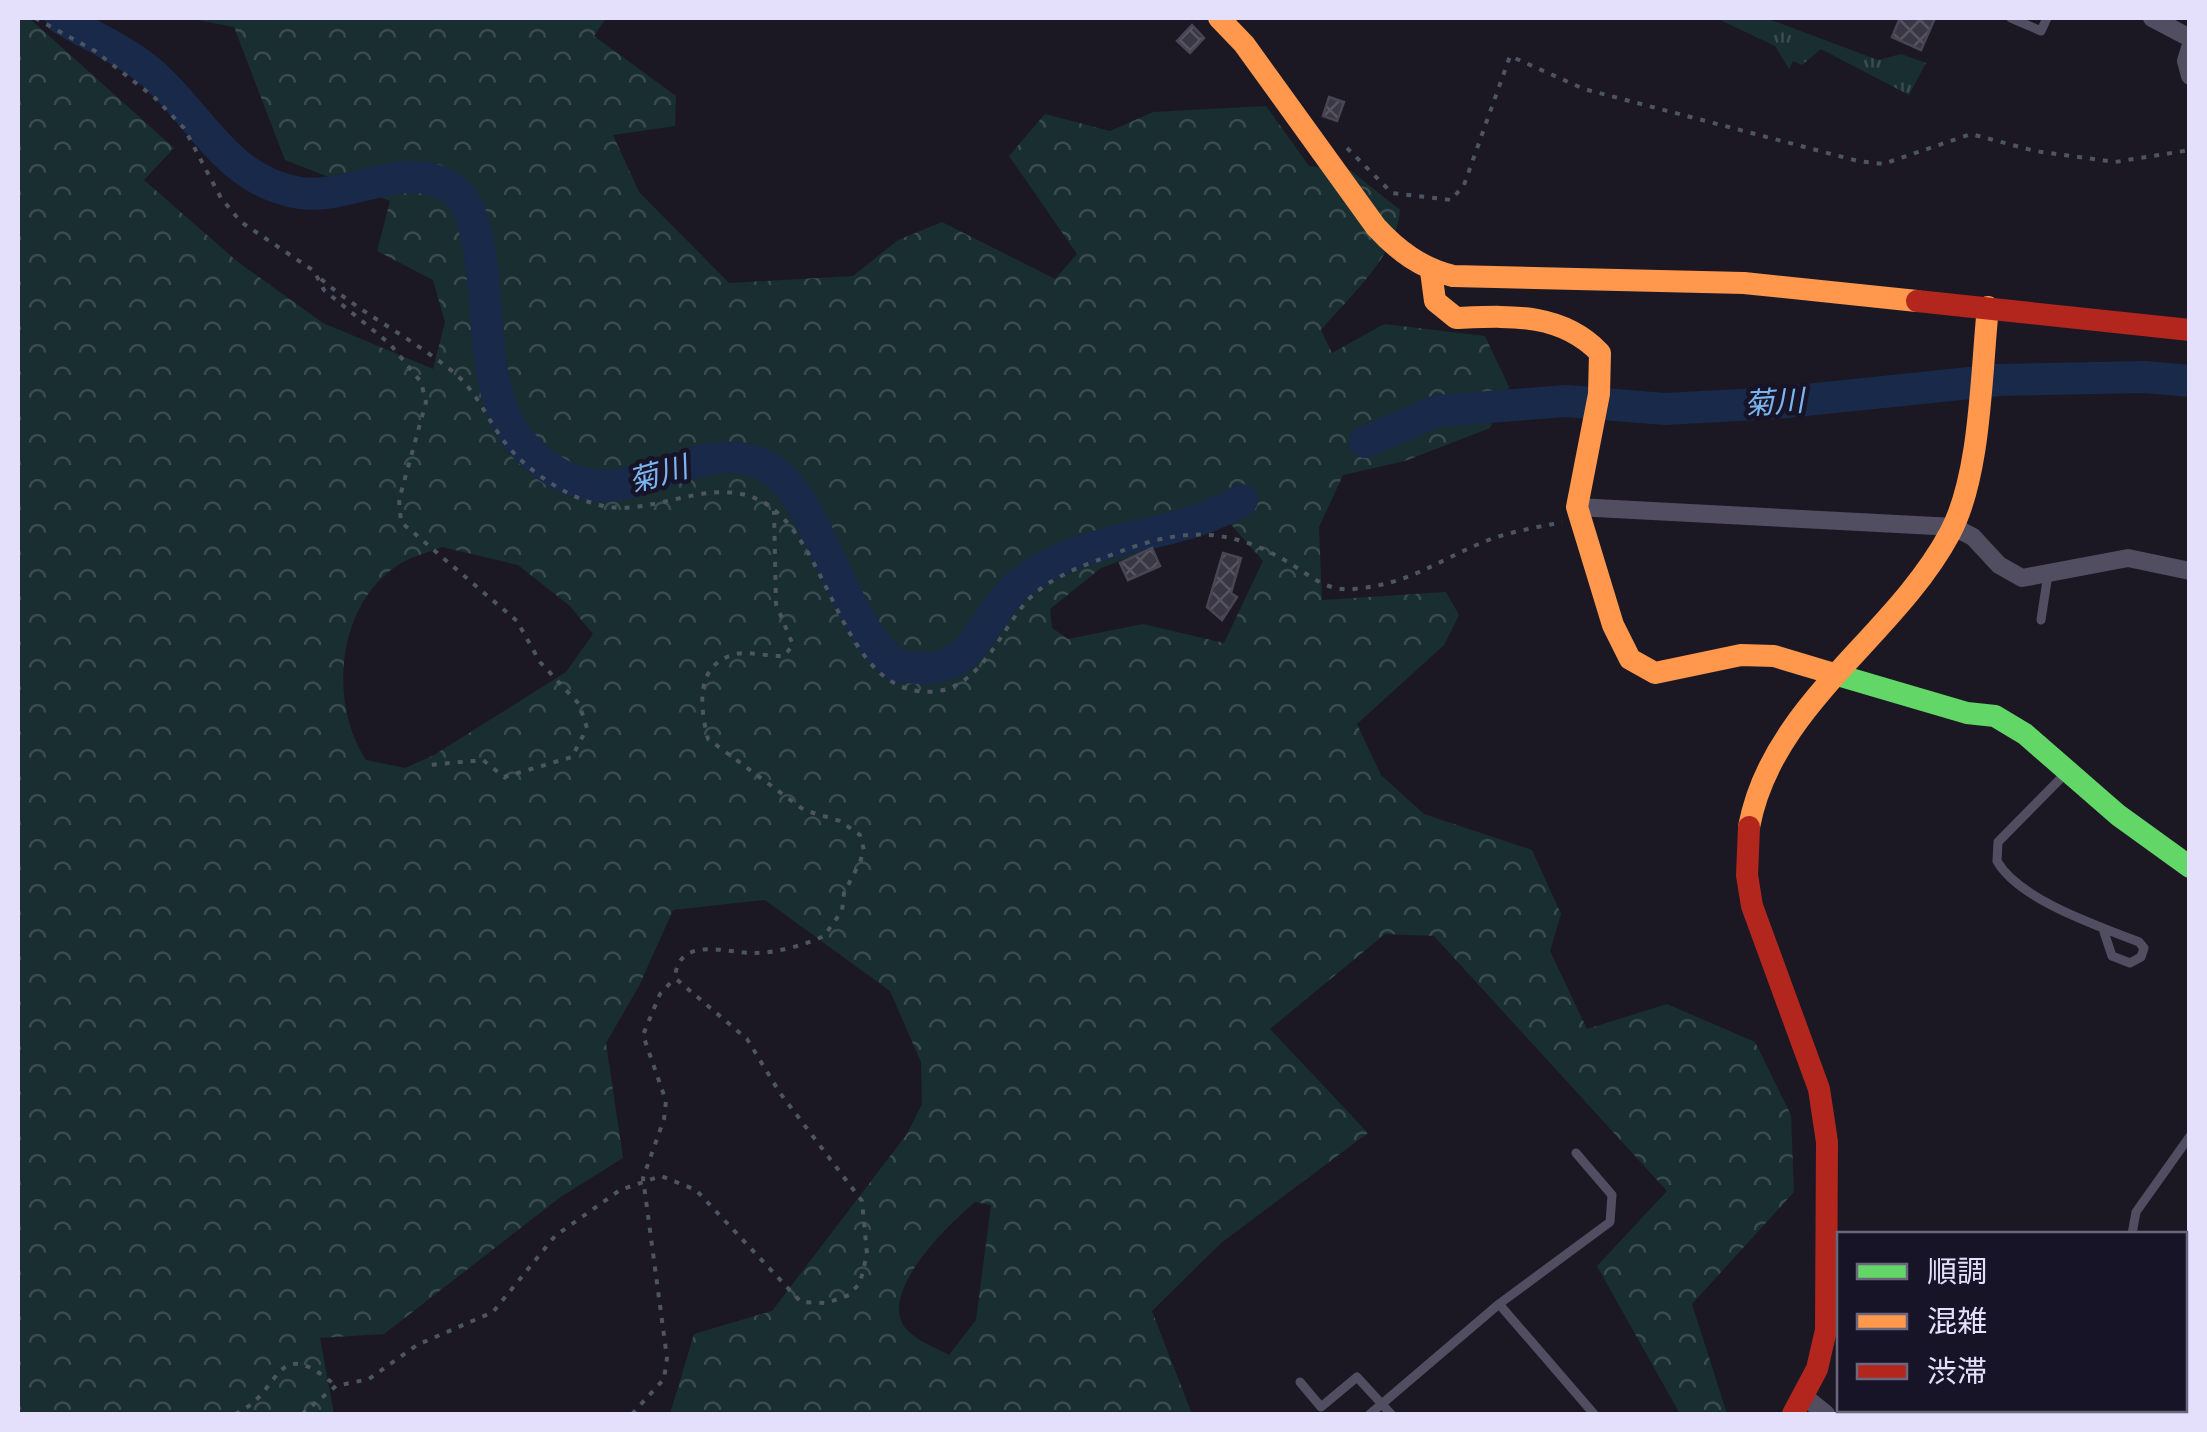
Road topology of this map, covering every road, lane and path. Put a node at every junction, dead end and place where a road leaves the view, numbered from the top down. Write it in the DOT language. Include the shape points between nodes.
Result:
graph roads {
  1 [pos="35,18"];
  2 [pos="1219,18"];
  3 [pos="2011,18"];
  4 [pos="2046,18"];
  5 [pos="2152,18"];
  6 [pos="2190,38"];
  7 [pos="2190,48"];
  8 [pos="2190,76"];
  9 [pos="1343,143"];
  10 [pos="2190,150"];
  11 [pos="1431,271"];
  12 [pos="322,279"];
  13 [pos="1988,308"];
  14 [pos="2190,330"];
  15 [pos="774,511"];
  16 [pos="1578,512"];
  17 [pos="1954,527"];
  18 [pos="2190,571"];
  19 [pos="2048,574"];
  20 [pos="2042,620"];
  21 [pos="1837,678"];
  22 [pos="429,765"];
  23 [pos="2068,771"];
  24 [pos="2190,867"];
  25 [pos="2104,932"];
  26 [pos="675,978"];
  27 [pos="2190,1136"];
  28 [pos="1576,1153"];
  29 [pos="643,1178"];
  30 [pos="2132,1232"];
  31 [pos="1499,1304"];
  32 [pos="1832,1342"];
  33 [pos="1300,1382"];
  34 [pos="336,1386"];
  35 [pos="1382,1404"];
  36 [pos="1799,1406"];
  37 [pos="236,1414"];
  38 [pos="302,1414"];
  39 [pos="632,1414"];
  40 [pos="1370,1414"];
  41 [pos="1391,1414"];
  42 [pos="1594,1414"];
  43 [pos="1826,1414"];
  1 -- 12 [label="path" via="95,52 154,98 184,128 220,198 242,222"];
  2 -- 11 [label="street" via="1376,228"];
  3 -- 4 [label="lane" via="2041,30"];
  5 -- 6 [label="street"];
  7 -- 8 [label="street"];
  9 -- 10 [label="path" via="1392,193 1451,200 1464,186 1510,56 1584,89 1858,161 1884,164 1970,134 2116,162"];
  11 -- 13 [label="street" via="1744,284"];
  11 -- 16 [label="street" via="1435,301 1456,318 1527,314 1595,344 1597,403"];
  12 -- 15 [label="path" via="458,376 510,448 570,493 613,508 730,492"];
  12 -- 22 [label="path" via="324,290 390,344 421,382 426,402 399,500 401,522 517,621 540,662 584,714 587,728 572,758 504,776 483,760"];
  13 -- 14 [label="street"];
  13 -- 17 [label="street"];
  15 -- 16 [label="path" via="802,541 857,647 902,687 920,692 945,688 986,663 1028,600 1047,584 1164,538 1229,535 1332,589 1354,589 1421,575 1496,537"];
  15 -- 26 [label="path" via="776,604 792,645 784,656 735,654 713,667 700,692 706,731 715,746 804,810 850,826 864,850 842,911 824,936 755,953 689,952"];
  16 -- 17 [label="street"];
  16 -- 21 [label="street" via="1614,625 1641,668 1656,673 1741,655 1774,656"];
  17 -- 19 [label="street" via="2009,572 2022,578"];
  17 -- 21 [label="street"];
  18 -- 19 [label="street" via="2128,558"];
  19 -- 20 [label="lane"];
  21 -- 23 [label="street" via="1995,716"];
  21 -- 32 [label="street" via="1768,764 1752,800 1746,846 1753,912 1827,1126"];
  23 -- 24 [label="street"];
  23 -- 25 [label="lane" via="1998,842 1997,861 2022,886"];
  25 -- 25 [label="lane" via="2139,942 2141,957 2130,962 2112,956"];
  26 -- 29 [label="path" via="660,994 643,1035 666,1101"];
  26 -- 29 [label="path" via="747,1039 862,1201 866,1254 860,1283 826,1302 801,1302 696,1190 678,1180"];
  27 -- 30 [label="lane" via="2136,1212"];
  28 -- 31 [label="lane" via="1612,1195 1610,1222"];
  29 -- 34 [label="path" via="555,1236 494,1312 417,1345 369,1378"];
  29 -- 39 [label="path" via="667,1358 664,1380"];
  31 -- 35 [label="lane"];
  31 -- 42 [label="lane"];
  32 -- 36 [label="street"];
  33 -- 35 [label="lane" via="1321,1407 1358,1377"];
  34 -- 37 [label="path" via="311,1365 292,1363 278,1370 257,1402"];
  34 -- 38 [label="path"];
  35 -- 40 [label="lane"];
  35 -- 41 [label="lane"];
  36 -- 43 [label="street"];
}
